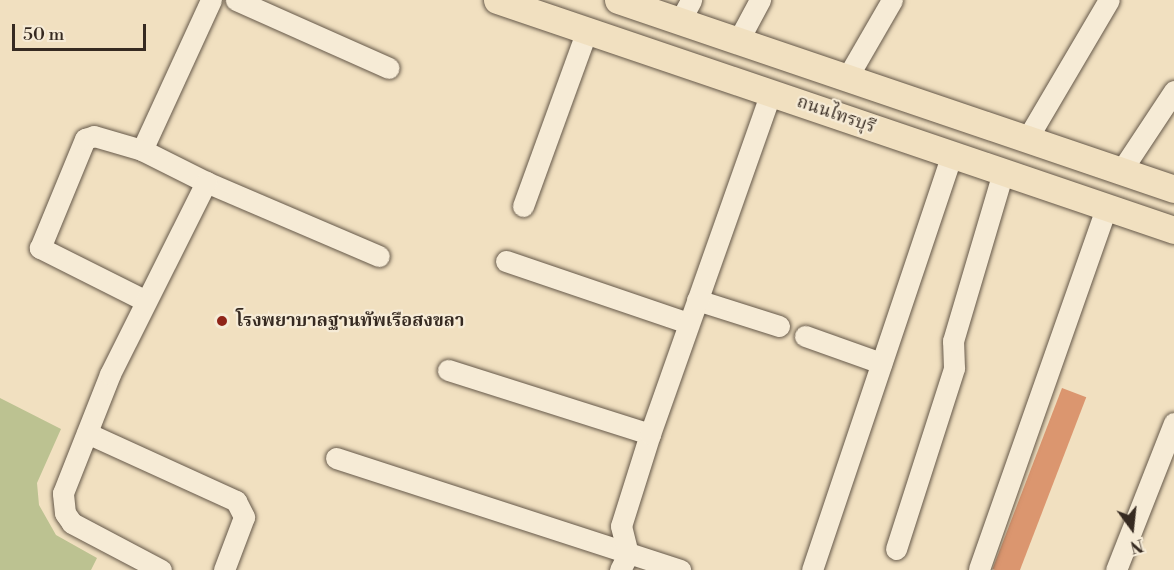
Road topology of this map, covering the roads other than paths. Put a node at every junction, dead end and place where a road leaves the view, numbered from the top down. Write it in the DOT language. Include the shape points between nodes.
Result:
graph roads {
  1 [pos="211,0"];
  2 [pos="236,0"];
  3 [pos="497,0"];
  4 [pos="760,0"];
  5 [pos="892,0"];
  6 [pos="1109,0"];
  7 [pos="630,2"];
  8 [pos="685,10"];
  9 [pos="586,30"];
  10 [pos="738,41"];
  11 [pos="389,68"];
  12 [pos="847,78"];
  13 [pos="1174,91"];
  14 [pos="771,93"];
  15 [pos="1027,139"];
  16 [pos="142,150"];
  17 [pos="952,154"];
  18 [pos="1121,171"];
  19 [pos="1003,172"];
  20 [pos="206,182"];
  21 [pos="1174,189"];
  22 [pos="523,206"];
  23 [pos="1106,208"];
  24 [pos="1174,230"];
  25 [pos="379,256"];
  26 [pos="506,261"];
  27 [pos="697,300"];
  28 [pos="146,301"];
  29 [pos="688,323"];
  30 [pos="779,326"];
  31 [pos="805,336"];
  32 [pos="881,363"];
  33 [pos="448,370"];
  34 [pos="1173,428"];
  35 [pos="87,432"];
  36 [pos="650,435"];
  37 [pos="336,458"];
  38 [pos="896,549"];
  39 [pos="624,562"];
  40 [pos="979,569"];
  41 [pos="161,570"];
  42 [pos="224,570"];
  43 [pos="680,570"];
  44 [pos="812,570"];
  45 [pos="1116,570"];
  1 -- 16 [label="street"];
  2 -- 11 [label="street"];
  3 -- 9 [label="main road, ถนนไทรบุรี"];
  4 -- 10 [label="street"];
  5 -- 12 [label="street"];
  6 -- 15 [label="street"];
  7 -- 8 [label="main road"];
  8 -- 10 [label="main road"];
  9 -- 14 [label="main road, ถนนไทรบุรี"];
  9 -- 22 [label="street"];
  10 -- 12 [label="main road"];
  12 -- 15 [label="main road"];
  13 -- 18 [label="street"];
  14 -- 17 [label="main road, ถนนไทรบุรี"];
  14 -- 27 [label="street"];
  15 -- 18 [label="main road"];
  16 -- 20 [label="street"];
  16 -- 28 [label="street" via="103,136 85,139 39,243 44,252"];
  17 -- 19 [label="main road, ถนนไทรบุรี"];
  17 -- 32 [label="street"];
  18 -- 21 [label="main road"];
  19 -- 23 [label="main road, ถนนไทรบุรี"];
  19 -- 38 [label="street" via="953,341 954,368"];
  20 -- 25 [label="street"];
  20 -- 28 [label="street"];
  23 -- 24 [label="main road, ถนนไทรบุรี"];
  23 -- 40 [label="street"];
  26 -- 29 [label="street"];
  27 -- 29 [label="street"];
  27 -- 30 [label="street"];
  28 -- 35 [label="street"];
  29 -- 36 [label="street"];
  31 -- 32 [label="street"];
  32 -- 44 [label="street"];
  33 -- 36 [label="street"];
  34 -- 45 [label="street"];
  35 -- 41 [label="street" via="63,493 65,513 72,524"];
  35 -- 42 [label="street" via="236,501 244,517"];
  36 -- 39 [label="street" via="621,526"];
  37 -- 39 [label="street"];
  39 -- 43 [label="street"];
}
